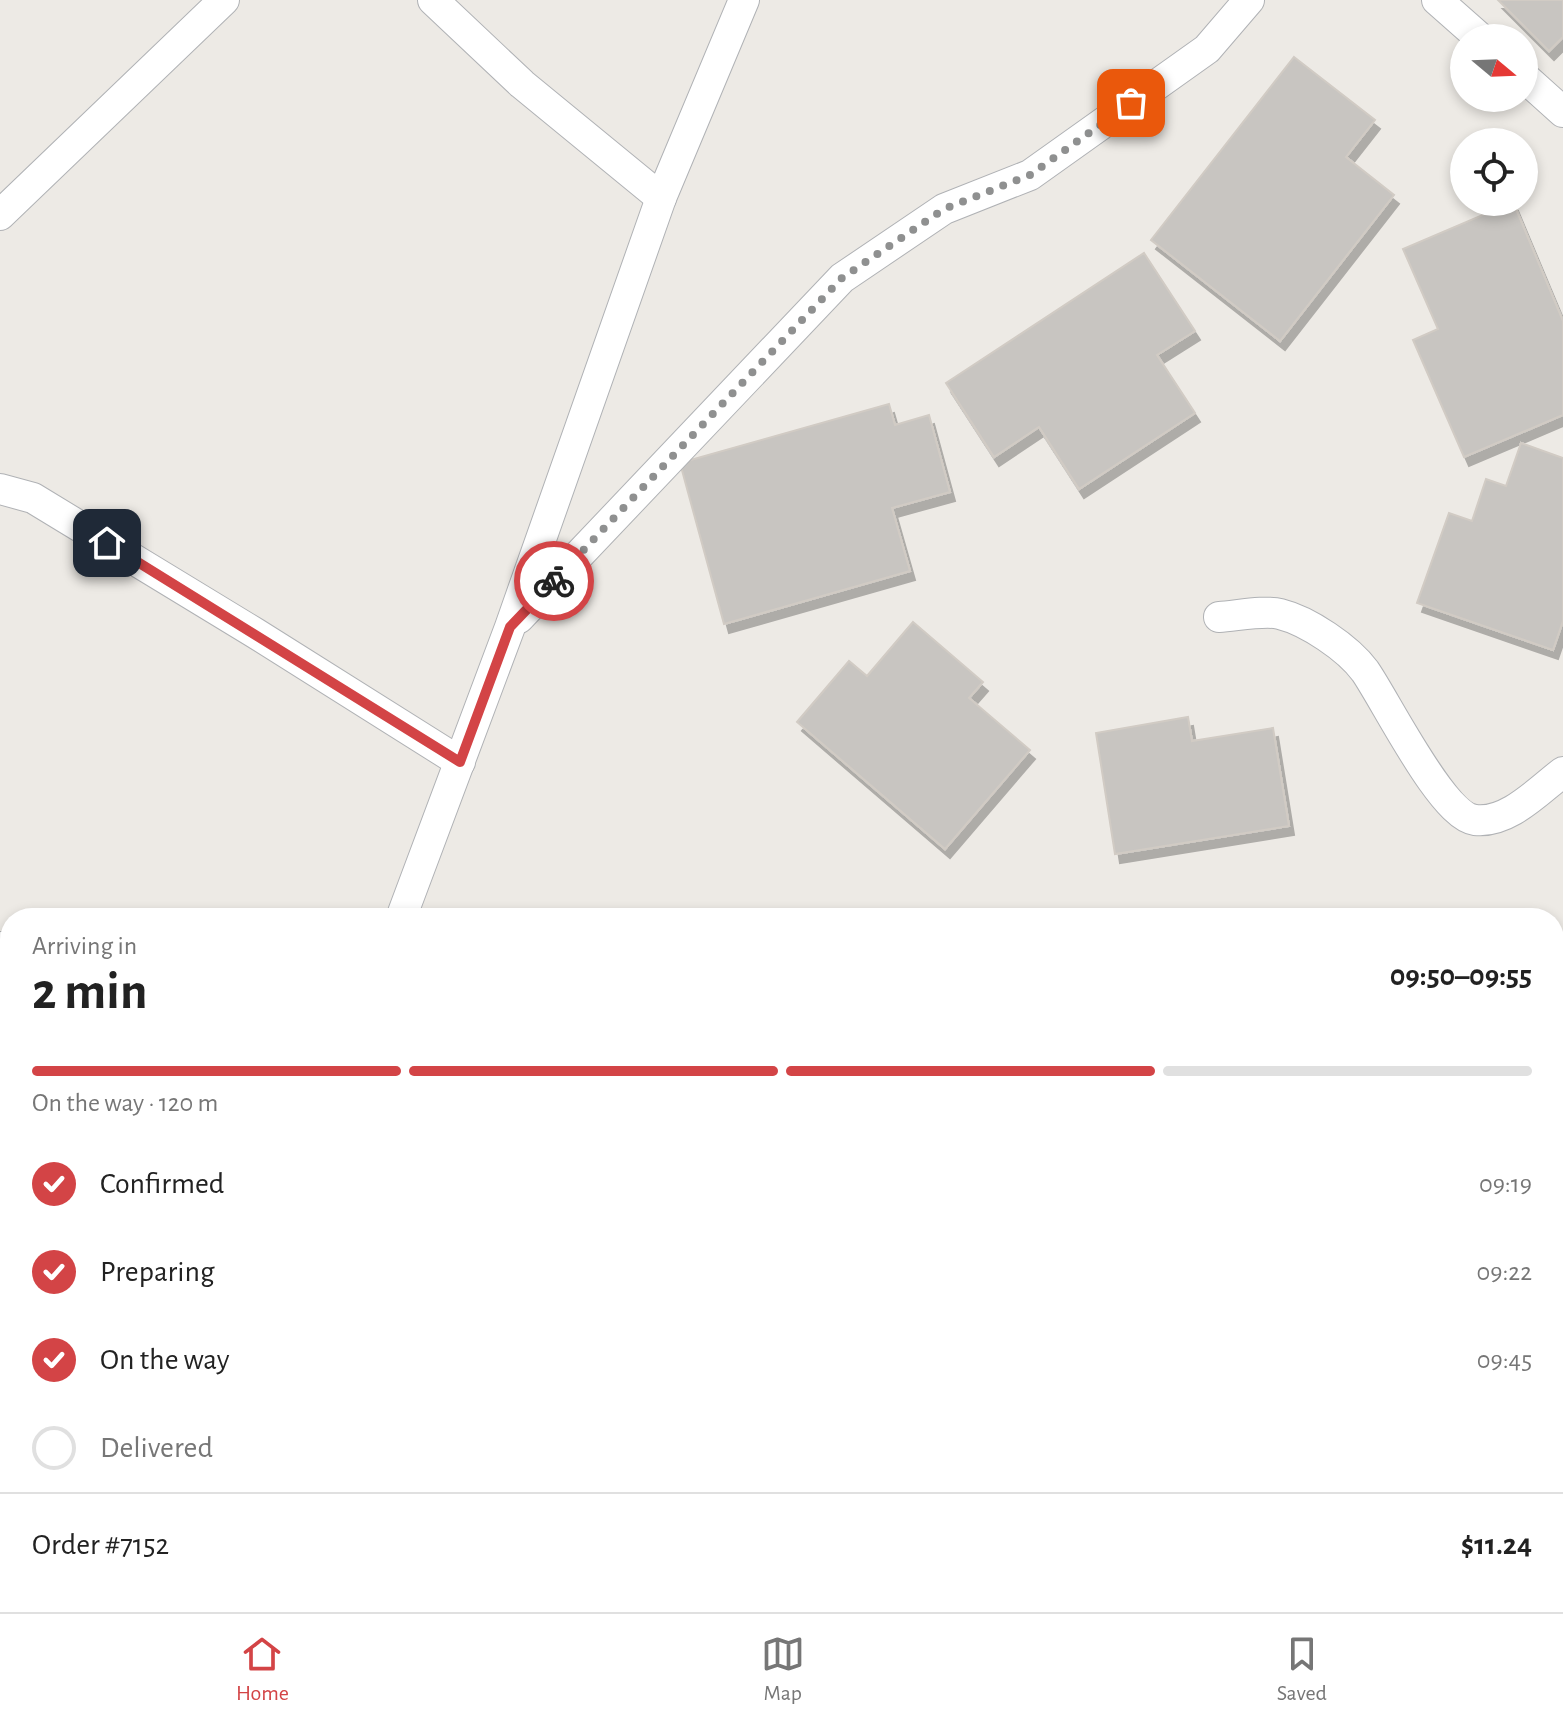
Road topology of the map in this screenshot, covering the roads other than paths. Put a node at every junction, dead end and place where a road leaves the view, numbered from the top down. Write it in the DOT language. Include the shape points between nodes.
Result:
graph roads {
  1 [pos="224,0"];
  2 [pos="433,0"];
  3 [pos="744,0"];
  4 [pos="1249,0"];
  5 [pos="1437,0"];
  6 [pos="1464,24"];
  7 [pos="1538,90"];
  8 [pos="1563,112"];
  9 [pos="661,198"];
  10 [pos="0,215"];
  11 [pos="0,489"];
  12 [pos="1219,617"];
  13 [pos="510,627"];
  14 [pos="460,762"];
  15 [pos="1563,772"];
  16 [pos="405,908"];
  1 -- 10 [label="street"];
  2 -- 9 [label="street" via="522,84"];
  3 -- 9 [label="street"];
  4 -- 13 [label="street" via="1207,49 1030,175 944,209 842,278"];
  5 -- 6 [label="street"];
  7 -- 8 [label="street"];
  9 -- 13 [label="street"];
  11 -- 14 [label="street" via="33,498"];
  12 -- 15 [label="street" via="1278,613 1321,632 1340,647 1363,669 1455,812 1473,821 1510,812"];
  13 -- 14 [label="street"];
  14 -- 16 [label="street"];
}
